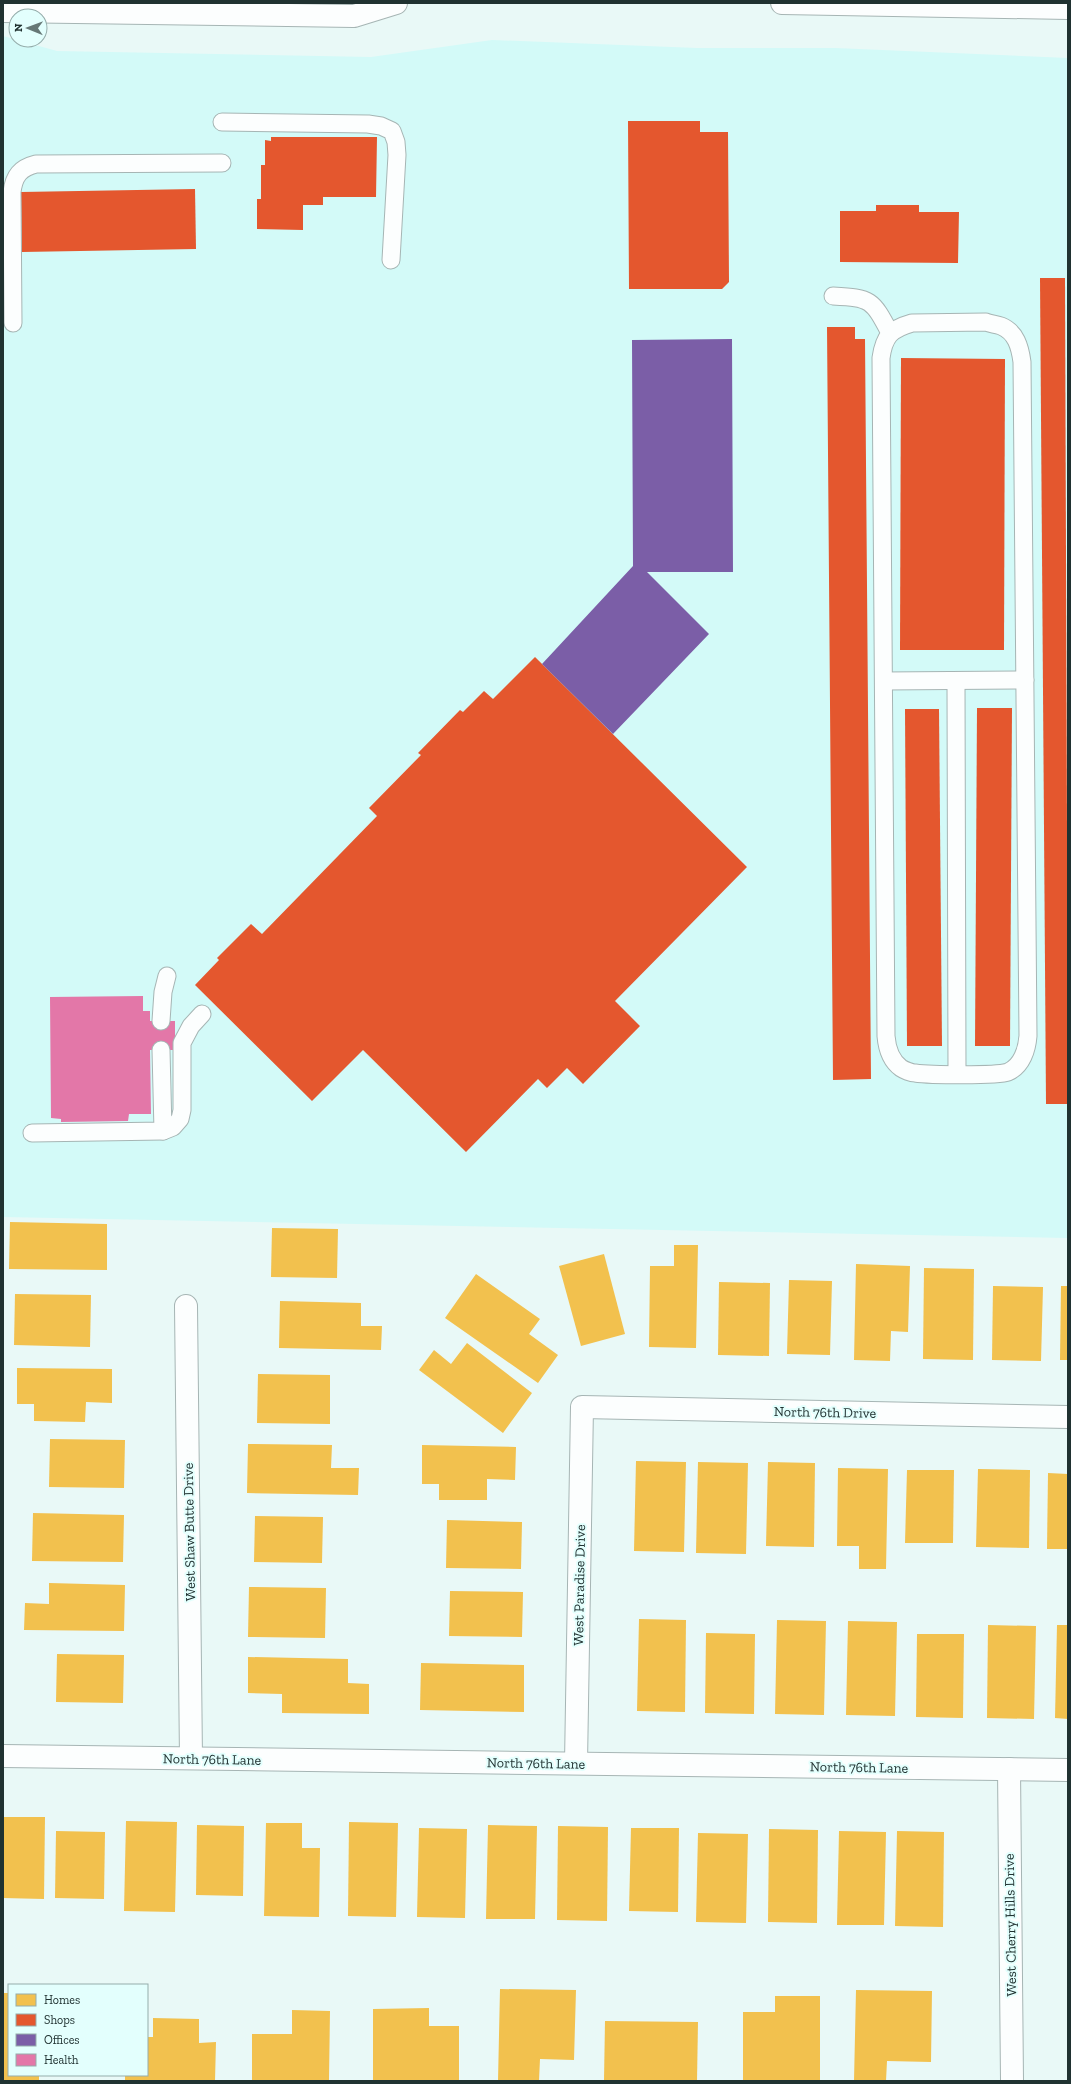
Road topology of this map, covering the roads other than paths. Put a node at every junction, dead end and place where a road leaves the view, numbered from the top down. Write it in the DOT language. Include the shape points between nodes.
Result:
graph roads {
  1 [pos="396,3"];
  2 [pos="782,3"];
  3 [pos="1068,8"];
  4 [pos="3,11"];
  5 [pos="222,122"];
  6 [pos="222,163"];
  7 [pos="391,260"];
  8 [pos="833,296"];
  9 [pos="12,323"];
  10 [pos="890,333"];
  11 [pos="1025,680"];
  12 [pos="884,681"];
  13 [pos="956,681"];
  14 [pos="167,976"];
  15 [pos="202,1014"];
  16 [pos="161,1021"];
  17 [pos="161,1050"];
  18 [pos="957,1074"];
  19 [pos="163,1131"];
  20 [pos="32,1133"];
  21 [pos="186,1306"];
  22 [pos="582,1407"];
  23 [pos="1068,1417"];
  24 [pos="3,1756"];
  25 [pos="191,1758"];
  26 [pos="576,1763"];
  27 [pos="1009,1769"];
  28 [pos="1068,1770"];
  29 [pos="1012,2081"];
  1 -- 4 [label="street" via="354,16"];
  2 -- 3 [label="street"];
  5 -- 7 [label="lane" via="368,124 392,131 398,155"];
  6 -- 9 [label="lane" via="36,164 19,172 13,182 12,192"];
  8 -- 10 [label="lane" via="860,297 871,302"];
  10 -- 11 [label="lane" via="912,323 986,322 1001,326 1013,334 1020,347"];
  10 -- 12 [label="lane" via="882,345 881,358"];
  11 -- 13 [label="lane"];
  11 -- 18 [label="lane" via="1027,1049 1020,1062 1008,1072"];
  12 -- 13 [label="lane"];
  12 -- 18 [label="lane" via="887,1048 893,1061 902,1069 914,1073"];
  13 -- 18 [label="lane"];
  14 -- 16 [label="lane"];
  15 -- 19 [label="lane" via="191,1026 182,1043 180,1119 173,1127"];
  17 -- 19 [label="lane"];
  19 -- 20 [label="lane"];
  21 -- 25 [label="street, West Shaw Butte Drive"];
  22 -- 23 [label="street, North 76th Drive"];
  22 -- 26 [label="street, West Paradise Drive"];
  24 -- 25 [label="street, North 76th Lane"];
  25 -- 26 [label="street, North 76th Lane"];
  26 -- 27 [label="street, North 76th Lane"];
  27 -- 28 [label="street, North 76th Lane"];
  27 -- 29 [label="street, West Cherry Hills Drive"];
}
